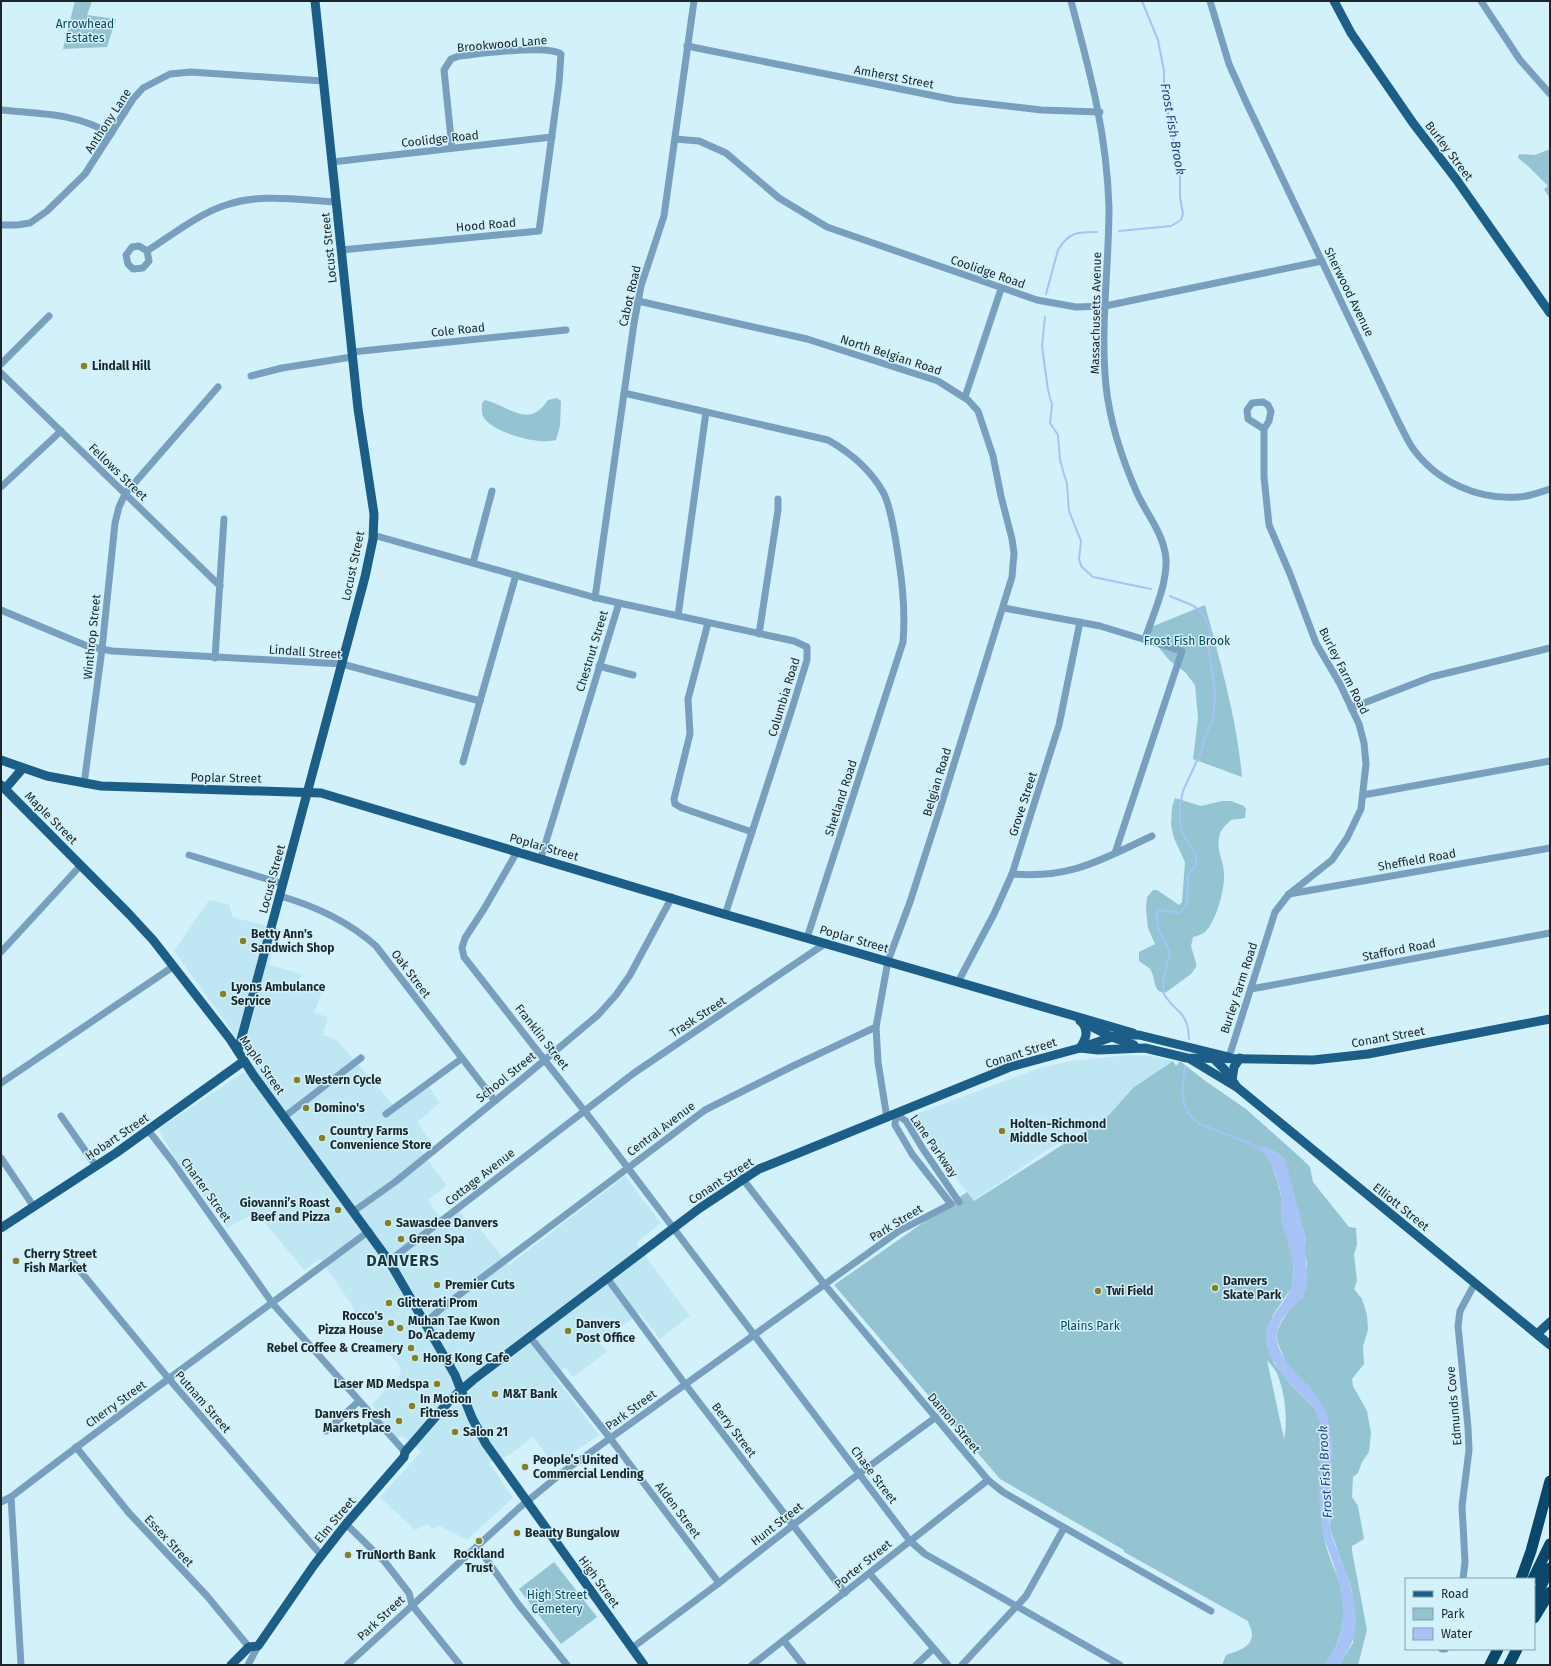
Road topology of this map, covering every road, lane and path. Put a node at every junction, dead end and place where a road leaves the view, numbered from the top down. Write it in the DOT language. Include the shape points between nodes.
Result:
graph roads {
  1 [pos="315,1"];
  2 [pos="694,1"];
  3 [pos="1071,1"];
  4 [pos="1210,1"];
  5 [pos="1334,1"];
  6 [pos="1481,1"];
  7 [pos="687,46"];
  8 [pos="323,81"];
  9 [pos="1550,94"];
  10 [pos="1,110"];
  11 [pos="1100,112"];
  12 [pos="111,134"];
  13 [pos="552,137"];
  14 [pos="675,139"];
  15 [pos="452,148"];
  16 [pos="332,162"];
  17 [pos="336,202"];
  18 [pos="2,225"];
  19 [pos="341,250"];
  20 [pos="147,251"];
  21 [pos="1322,261"];
  22 [pos="1001,289"];
  23 [pos="638,300"];
  24 [pos="1105,306"];
  25 [pos="1550,313"];
  26 [pos="49,316"];
  27 [pos="566,330"];
  28 [pos="352,355"];
  29 [pos="1,364"];
  30 [pos="1,373"];
  31 [pos="251,376"];
  32 [pos="218,387"];
  33 [pos="624,393"];
  34 [pos="965,397"];
  35 [pos="706,412"];
  36 [pos="1264,429"];
  37 [pos="61,431"];
  38 [pos="1,487"];
  39 [pos="1550,489"];
  40 [pos="492,491"];
  41 [pos="125,494"];
  42 [pos="778,499"];
  43 [pos="224,519"];
  44 [pos="373,535"];
  45 [pos="473,563"];
  46 [pos="516,575"];
  47 [pos="220,586"];
  48 [pos="595,598"];
  49 [pos="619,603"];
  50 [pos="1004,608"];
  51 [pos="1,610"];
  52 [pos="678,616"];
  53 [pos="1080,622"];
  54 [pos="708,623"];
  55 [pos="759,634"];
  56 [pos="1145,639"];
  57 [pos="1550,648"];
  58 [pos="102,649"];
  59 [pos="215,658"];
  60 [pos="342,664"];
  61 [pos="599,666"];
  62 [pos="633,675"];
  63 [pos="480,701"];
  64 [pos="1351,708"];
  65 [pos="1,760"];
  66 [pos="1550,761"];
  67 [pos="463,762"];
  68 [pos="23,768"];
  69 [pos="84,784"];
  70 [pos="3,787"];
  71 [pos="307,792"];
  72 [pos="1363,795"];
  73 [pos="752,832"];
  74 [pos="1152,836"];
  75 [pos="1550,848"];
  76 [pos="517,852"];
  77 [pos="1115,853"];
  78 [pos="188,855"];
  79 [pos="541,858"];
  80 [pos="81,865"];
  81 [pos="1012,874"];
  82 [pos="283,884"];
  83 [pos="1289,894"];
  84 [pos="280,896"];
  85 [pos="672,897"];
  86 [pos="725,915"];
  87 [pos="1550,933"];
  88 [pos="807,938"];
  89 [pos="826,944"];
  90 [pos="1,952"];
  91 [pos="888,962"];
  92 [pos="174,966"];
  93 [pos="958,982"];
  94 [pos="1251,988"];
  95 [pos="1070,1016"];
  96 [pos="1550,1019"];
  97 [pos="1082,1022"];
  98 [pos="876,1027"];
  99 [pos="1139,1035"];
  100 [pos="1112,1037"];
  101 [pos="1080,1048"];
  102 [pos="1145,1048"];
  103 [pos="1198,1049"];
  104 [pos="238,1051"];
  105 [pos="1229,1057"];
  106 [pos="361,1058"];
  107 [pos="1187,1058"];
  108 [pos="1214,1058"];
  109 [pos="1240,1058"];
  110 [pos="462,1059"];
  111 [pos="546,1059"];
  112 [pos="244,1061"];
  113 [pos="1232,1080"];
  114 [pos="1,1082"];
  115 [pos="1238,1088"];
  116 [pos="495,1101"];
  117 [pos="585,1111"];
  118 [pos="386,1114"];
  119 [pos="61,1116"];
  120 [pos="891,1116"];
  121 [pos="284,1117"];
  122 [pos="147,1131"];
  123 [pos="1,1158"];
  124 [pos="96,1166"];
  125 [pos="627,1168"];
  126 [pos="742,1178"];
  127 [pos="959,1202"];
  128 [pos="951,1204"];
  129 [pos="34,1207"];
  130 [pos="354,1211"];
  131 [pos="1,1228"];
  132 [pos="673,1229"];
  133 [pos="369,1231"];
  134 [pos="72,1261"];
  135 [pos="390,1261"];
  136 [pos="607,1278"];
  137 [pos="1475,1283"];
  138 [pos="824,1284"];
  139 [pos="273,1304"];
  140 [pos="426,1322"];
  141 [pos="1550,1322"];
  142 [pos="755,1334"];
  143 [pos="1537,1334"];
  144 [pos="530,1337"];
  145 [pos="1550,1344"];
  146 [pos="169,1379"];
  147 [pos="685,1384"];
  148 [pos="461,1391"];
  149 [pos="359,1401"];
  150 [pos="936,1417"];
  151 [pos="326,1431"];
  152 [pos="610,1438"];
  153 [pos="76,1447"];
  154 [pos="405,1452"];
  155 [pos="860,1474"];
  156 [pos="988,1480"];
  157 [pos="1550,1481"];
  158 [pos="11,1497"];
  159 [pos="1,1502"];
  160 [pos="527,1502"];
  161 [pos="346,1524"];
  162 [pos="793,1526"];
  163 [pos="1064,1528"];
  164 [pos="910,1540"];
  165 [pos="1550,1544"];
  166 [pos="476,1546"];
  167 [pos="321,1555"];
  168 [pos="1550,1568"];
  169 [pos="870,1574"];
  170 [pos="1463,1578"];
  171 [pos="1521,1578"];
  172 [pos="1533,1578"];
  173 [pos="719,1583"];
  174 [pos="1550,1592"];
  175 [pos="845,1594"];
  176 [pos="1535,1598"];
  177 [pos="412,1605"];
  178 [pos="1017,1607"];
  179 [pos="1210,1611"];
  180 [pos="1535,1616"];
  181 [pos="784,1640"];
  182 [pos="254,1647"];
  183 [pos="632,1648"];
  184 [pos="933,1649"];
  185 [pos="1494,1650"];
  186 [pos="1497,1650"];
  187 [pos="1510,1650"];
  188 [pos="1516,1650"];
  189 [pos="640,1664"];
  190 [pos="21,1665"];
  191 [pos="231,1665"];
  192 [pos="248,1665"];
  193 [pos="347,1665"];
  194 [pos="460,1665"];
  195 [pos="567,1665"];
  196 [pos="752,1665"];
  197 [pos="803,1665"];
  198 [pos="916,1665"];
  199 [pos="948,1665"];
  200 [pos="962,1665"];
  201 [pos="1120,1665"];
  202 [pos="1489,1665"];
  203 [pos="1502,1665"];
  204 [pos="1509,1665"];
  1 -- 8 [label="main road, Locust Street"];
  2 -- 7 [label="street, Cabot Road"];
  3 -- 11 [label="street, Massachusetts Avenue"];
  4 -- 21 [label="street, Sherwood Avenue" via="1229,64"];
  5 -- 25 [label="main road, Burley Street" via="1351,33 1413,123 1456,179"];
  6 -- 9 [label="street" via="1520,60"];
  7 -- 11 [label="street, Amherst Street" via="955,100 1041,110"];
  7 -- 14 [label="street, Cabot Road"];
  8 -- 12 [label="street, Anthony Lane" via="204,73 170,74 152,82 139,93"];
  8 -- 16 [label="main road, Locust Street"];
  10 -- 12 [label="street" via="76,118"];
  11 -- 24 [label="street, Massachusetts Avenue" via="1107,167"];
  12 -- 18 [label="street, Anthony Lane" via="80,180 47,211 30,223"];
  13 -- 15 [label="street, Coolidge Road"];
  13 -- 15 [label="street, Brookwood Lane" via="561,54 550,50 530,50 459,56 451,59 444,70"];
  13 -- 19 [label="street, Hood Road" via="539,231"];
  14 -- 22 [label="street, Coolidge Road" via="699,141 726,153 779,198 828,227"];
  14 -- 23 [label="street, Cabot Road" via="664,216"];
  15 -- 16 [label="street, Coolidge Road"];
  16 -- 17 [label="main road, Locust Street"];
  17 -- 19 [label="main road, Locust Street"];
  17 -- 20 [label="street" via="256,199 237,202 213,210"];
  19 -- 28 [label="main road, Locust Street"];
  21 -- 24 [label="street, Coolidge Road"];
  21 -- 39 [label="street, Sherwood Avenue" via="1399,423 1413,449 1426,465 1456,485 1486,495 1518,497"];
  22 -- 24 [label="street, Coolidge Road" via="1062,305"];
  22 -- 34 [label="street"];
  23 -- 33 [label="street, Cabot Road"];
  23 -- 34 [label="street, North Belgian Road" via="807,339 938,381"];
  24 -- 56 [label="street, Massachusetts Avenue" via="1105,369 1112,418 1130,478 1161,540 1166,559 1162,586"];
  26 -- 29 [label="street"];
  27 -- 28 [label="street, Cole Road"];
  28 -- 31 [label="street, Cole Road"];
  28 -- 44 [label="main road, Locust Street" via="374,514"];
  30 -- 37 [label="street, Fellows Street"];
  32 -- 41 [label="street, Winthrop Street"];
  33 -- 35 [label="street, Shetland Road"];
  33 -- 48 [label="street, Cabot Road"];
  34 -- 50 [label="street, North Belgian Road" via="978,411 983,423 1012,539 1014,565"];
  35 -- 52 [label="street"];
  35 -- 88 [label="street, Shetland Road" via="828,440 845,450 871,474 890,509 904,602 903,642"];
  36 -- 64 [label="street, Burley Farm Road" via="1264,477 1269,524 1316,643"];
  37 -- 38 [label="street"];
  37 -- 41 [label="street, Fellows Street"];
  40 -- 45 [label="street"];
  41 -- 47 [label="street, Fellows Street"];
  41 -- 58 [label="street, Winthrop Street" via="115,523"];
  42 -- 55 [label="street"];
  43 -- 47 [label="street"];
  44 -- 45 [label="street, Chestnut Street"];
  44 -- 60 [label="main road, Locust Street" via="365,577"];
  45 -- 46 [label="street, Chestnut Street"];
  46 -- 48 [label="street, Chestnut Street"];
  46 -- 63 [label="street"];
  47 -- 59 [label="street"];
  48 -- 49 [label="street, Chestnut Street"];
  49 -- 52 [label="street, Columbia Road"];
  49 -- 61 [label="street, Chestnut Street"];
  50 -- 53 [label="street"];
  50 -- 91 [label="street, Belgian Road"];
  51 -- 58 [label="street, Lindall Street" via="87,646"];
  52 -- 54 [label="street, Columbia Road"];
  53 -- 56 [label="street" via="1112,628"];
  53 -- 81 [label="street, Grove Street" via="1059,725"];
  54 -- 55 [label="street, Columbia Road"];
  54 -- 73 [label="street" via="688,699 690,734 674,799 675,804"];
  55 -- 73 [label="street, Columbia Road" via="803,644 808,652"];
  56 -- 77 [label="street" via="1182,651"];
  57 -- 64 [label="street" via="1431,677"];
  58 -- 59 [label="street, Lindall Street" via="135,654"];
  58 -- 69 [label="street, Winthrop Street"];
  59 -- 60 [label="street, Lindall Street"];
  60 -- 63 [label="street, Lindall Street"];
  60 -- 71 [label="main road, Locust Street"];
  61 -- 62 [label="street"];
  61 -- 79 [label="street, Chestnut Street"];
  63 -- 67 [label="street"];
  64 -- 72 [label="street, Burley Farm Road" via="1364,743 1366,764"];
  65 -- 68 [label="main road, Poplar Street"];
  66 -- 72 [label="street"];
  68 -- 69 [label="main road, Poplar Street"];
  68 -- 70 [label="main road"];
  69 -- 71 [label="main road, Poplar Street"];
  70 -- 80 [label="main road, Maple Street"];
  71 -- 76 [label="main road, Poplar Street" via="321,793"];
  71 -- 82 [label="main road, Locust Street"];
  72 -- 83 [label="street, Burley Farm Road" via="1361,809 1347,838 1332,860"];
  73 -- 86 [label="street, Columbia Road"];
  74 -- 77 [label="street"];
  75 -- 83 [label="street, Sheffield Road"];
  76 -- 79 [label="main road, Poplar Street"];
  76 -- 111 [label="street, Franklin Street" via="465,938 462,952"];
  77 -- 81 [label="street" via="1066,872 1040,876"];
  78 -- 82 [label="street"];
  79 -- 85 [label="main road, Poplar Street"];
  80 -- 90 [label="street"];
  80 -- 92 [label="main road, Maple Street" via="129,914"];
  81 -- 93 [label="street, Grove Street"];
  82 -- 84 [label="main road, Locust Street"];
  83 -- 94 [label="street, Burley Farm Road" via="1275,912"];
  84 -- 104 [label="main road, Locust Street"];
  84 -- 110 [label="street, Oak Street" via="325,913 371,942 388,960"];
  85 -- 86 [label="main road, Poplar Street"];
  85 -- 111 [label="street, School Street" via="616,995 598,1015"];
  86 -- 88 [label="main road, Poplar Street"];
  87 -- 94 [label="street, Stafford Road"];
  88 -- 89 [label="main road, Poplar Street"];
  89 -- 91 [label="main road, Poplar Street"];
  89 -- 117 [label="street, Trask Street" via="662,1054"];
  91 -- 93 [label="main road, Poplar Street"];
  91 -- 98 [label="street"];
  92 -- 104 [label="main road, Maple Street"];
  92 -- 114 [label="street"];
  93 -- 95 [label="main road, Poplar Street"];
  94 -- 105 [label="street, Burley Farm Road"];
  95 -- 97 [label="main road, Poplar Street"];
  95 -- 99 [label="main road, Poplar Street"];
  96 -- 109 [label="main road, Conant Street" via="1350,1056 1296,1060"];
  97 -- 100 [label="main road, Poplar Street"];
  97 -- 101 [label="main road" via="1086,1036"];
  98 -- 120 [label="street" via="878,1062"];
  98 -- 125 [label="street, Central Avenue" via="714,1105"];
  99 -- 100 [label="main road, Conant Street"];
  99 -- 103 [label="main road, Conant Street"];
  100 -- 101 [label="main road, Conant Street"];
  100 -- 102 [label="main road, Poplar Street"];
  101 -- 102 [label="main road, Conant Street"];
  101 -- 120 [label="main road, Conant Street" via="1010,1067"];
  102 -- 107 [label="main road, Conant Street"];
  103 -- 105 [label="main road, Conant Street"];
  103 -- 108 [label="main road, Elliott Street"];
  104 -- 112 [label="main road, Maple Street"];
  105 -- 108 [label="main road, Conant Street"];
  105 -- 109 [label="main road, Conant Street"];
  106 -- 121 [label="street"];
  107 -- 108 [label="main road, Conant Street"];
  107 -- 115 [label="main road, Elliott Street"];
  108 -- 113 [label="main road, Elliott Street"];
  109 -- 113 [label="main road" via="1234,1067"];
  110 -- 116 [label="street, Oak Street"];
  110 -- 118 [label="street"];
  111 -- 116 [label="street, School Street"];
  111 -- 117 [label="street, Franklin Street"];
  112 -- 121 [label="main road, Maple Street"];
  112 -- 122 [label="main road, Hobart Street"];
  113 -- 115 [label="main road, Elliott Street"];
  115 -- 137 [label="main road, Elliott Street"];
  116 -- 130 [label="street, School Street"];
  117 -- 125 [label="street, Franklin Street"];
  117 -- 135 [label="street, Cottage Avenue"];
  119 -- 124 [label="street"];
  120 -- 126 [label="main road, Conant Street"];
  120 -- 127 [label="street, Lane Parkway" via="906,1121"];
  120 -- 128 [label="street, Lane Parkway" via="912,1154"];
  121 -- 130 [label="main road, Maple Street"];
  122 -- 124 [label="main road, Hobart Street"];
  122 -- 139 [label="street, Charter Street" via="172,1161"];
  123 -- 129 [label="street"];
  124 -- 129 [label="main road, Hobart Street"];
  125 -- 132 [label="street, Franklin Street"];
  125 -- 140 [label="street, Central Avenue"];
  126 -- 132 [label="main road, Conant Street"];
  126 -- 138 [label="street, Damon Street"];
  128 -- 138 [label="street, Park Street" via="899,1231"];
  129 -- 131 [label="main road, Hobart Street"];
  130 -- 133 [label="main road, Maple Street"];
  132 -- 136 [label="main road, Conant Street"];
  132 -- 142 [label="street, Chase Street"];
  133 -- 135 [label="main road, Maple Street"];
  133 -- 139 [label="street, Cherry Street"];
  134 -- 146 [label="street, Putnam Street"];
  135 -- 140 [label="main road, Maple Street"];
  136 -- 144 [label="main road, Conant Street"];
  136 -- 147 [label="street, Berry Street"];
  137 -- 143 [label="main road, Elliott Street"];
  137 -- 170 [label="street, Edmunds Cove" via="1460,1311 1458,1326 1469,1450 1462,1506 1465,1562"];
  138 -- 142 [label="street, Park Street"];
  138 -- 150 [label="street, Damon Street"];
  139 -- 146 [label="street, Cherry Street"];
  139 -- 149 [label="street, Charter Street"];
  140 -- 148 [label="main road, Maple Street"];
  141 -- 143 [label="main road"];
  142 -- 147 [label="street, Park Street"];
  142 -- 155 [label="street, Chase Street"];
  143 -- 145 [label="main road, Elliott Street"];
  144 -- 148 [label="main road, Conant Street"];
  144 -- 152 [label="street, Alden Street"];
  146 -- 153 [label="street, Cherry Street"];
  146 -- 167 [label="street, Putnam Street"];
  147 -- 152 [label="street, Park Street"];
  147 -- 162 [label="street, Berry Street"];
  148 -- 154 [label="main road, Elm Street"];
  148 -- 160 [label="main road, High Street" via="486,1444"];
  149 -- 151 [label="street"];
  149 -- 154 [label="street, Charter Street"];
  150 -- 155 [label="street, Hunt Street"];
  150 -- 156 [label="street, Damon Street"];
  152 -- 160 [label="street, Park Street"];
  152 -- 173 [label="street, Alden Street"];
  153 -- 158 [label="street, Cherry Street"];
  153 -- 182 [label="street, Essex Street" via="129,1514"];
  154 -- 161 [label="main road, Elm Street" via="404,1457"];
  155 -- 162 [label="street, Hunt Street"];
  155 -- 164 [label="street, Chase Street"];
  156 -- 163 [label="street, Damon Street" via="1003,1492"];
  156 -- 164 [label="street, Porter Street" via="933,1525"];
  157 -- 171 [label="highway"];
  158 -- 159 [label="street, Cherry Street"];
  158 -- 190 [label="street"];
  160 -- 166 [label="street, Park Street"];
  160 -- 183 [label="main road, High Street"];
  161 -- 167 [label="main road, Elm Street"];
  161 -- 177 [label="street" via="385,1562 409,1593"];
  162 -- 173 [label="street, Hunt Street"];
  162 -- 175 [label="street, Berry Street"];
  163 -- 178 [label="street" via="1026,1596"];
  163 -- 179 [label="street, Damon Street"];
  164 -- 169 [label="street, Porter Street"];
  164 -- 178 [label="street, Chase Street" via="924,1554"];
  165 -- 172 [label="highway"];
  166 -- 177 [label="street, Park Street"];
  166 -- 195 [label="street"];
  167 -- 182 [label="main road, Elm Street"];
  168 -- 176 [label="highway"];
  169 -- 175 [label="street, Porter Street"];
  169 -- 184 [label="street"];
  173 -- 183 [label="street, Hunt Street"];
  174 -- 180 [label="highway"];
  175 -- 181 [label="street, Porter Street"];
  177 -- 193 [label="street, Park Street"];
  177 -- 194 [label="street"];
  178 -- 200 [label="street"];
  178 -- 201 [label="street, Chase Street"];
  181 -- 196 [label="street, Porter Street"];
  181 -- 197 [label="street"];
  182 -- 191 [label="main road, Elm Street"];
  182 -- 192 [label="street"];
  183 -- 189 [label="main road, High Street"];
  184 -- 198 [label="street"];
  184 -- 199 [label="street"];
  185 -- 202 [label="highway"];
  186 -- 202 [label="highway"];
  187 -- 203 [label="highway"];
  188 -- 204 [label="highway"];
}
